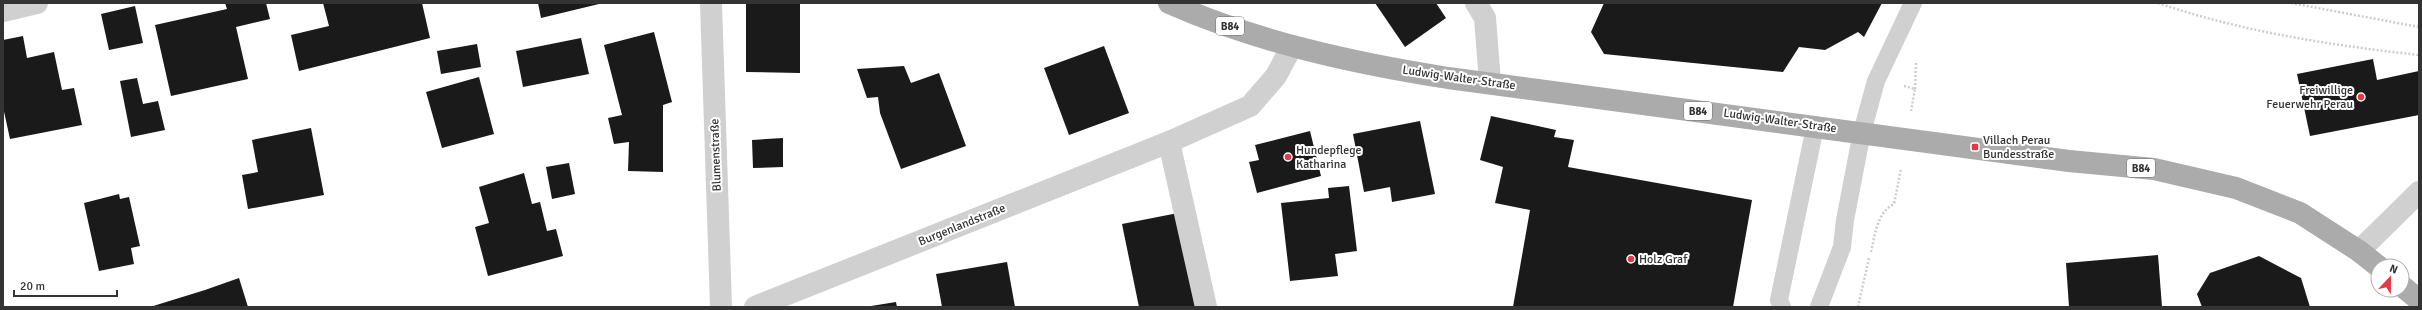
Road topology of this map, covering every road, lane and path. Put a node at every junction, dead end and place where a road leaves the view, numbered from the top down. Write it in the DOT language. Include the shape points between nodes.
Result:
graph roads {
  1 [pos="37,3"];
  2 [pos="711,3"];
  3 [pos="1169,3"];
  4 [pos="1476,3"];
  5 [pos="1913,3"];
  6 [pos="2158,3"];
  7 [pos="2291,3"];
  8 [pos="3,11"];
  9 [pos="2419,27"];
  10 [pos="1292,46"];
  11 [pos="2419,55"];
  12 [pos="1490,82"];
  13 [pos="1902,86"];
  14 [pos="1914,95"];
  15 [pos="1815,126"];
  16 [pos="1862,132"];
  17 [pos="1169,142"];
  18 [pos="1898,183"];
  19 [pos="2419,192"];
  20 [pos="2359,251"];
  21 [pos="2370,260"];
  22 [pos="2410,293"];
  23 [pos="2419,300"];
  24 [pos="721,307"];
  25 [pos="756,307"];
  26 [pos="1206,307"];
  27 [pos="1782,307"];
  28 [pos="1819,307"];
  29 [pos="1858,307"];
  1 -- 8 [label="street"];
  2 -- 24 [label="street, Blumenstraße"];
  3 -- 10 [label="main road, Ludwig-Walter-Straße / B84" via="1202,18"];
  4 -- 12 [label="street" via="1485,18"];
  5 -- 16 [label="lane" via="1876,81"];
  6 -- 11 [label="path" via="2204,19 2320,44"];
  7 -- 9 [label="path"];
  10 -- 12 [label="main road, Ludwig-Walter-Straße / B84" via="1371,66"];
  10 -- 17 [label="street, Burgenlandstraße" via="1276,76 1250,106"];
  12 -- 15 [label="main road, Ludwig-Walter-Straße / B84"];
  13 -- 14 [label="path" via="1915,89"];
  15 -- 16 [label="main road, Ludwig-Walter-Straße / B84"];
  15 -- 27 [label="lane" via="1779,300"];
  16 -- 20 [label="main road, Ludwig-Walter-Straße / B84" via="2069,161 2154,169 2236,188 2300,213"];
  16 -- 28 [label="lane" via="1842,247"];
  17 -- 25 [label="street, Burgenlandstraße"];
  17 -- 26 [label="street"];
  18 -- 29 [label="path" via="1894,204 1885,211 1878,223"];
  19 -- 20 [label="street"];
  20 -- 21 [label="main road, B84"];
  22 -- 23 [label="main road"];
}
